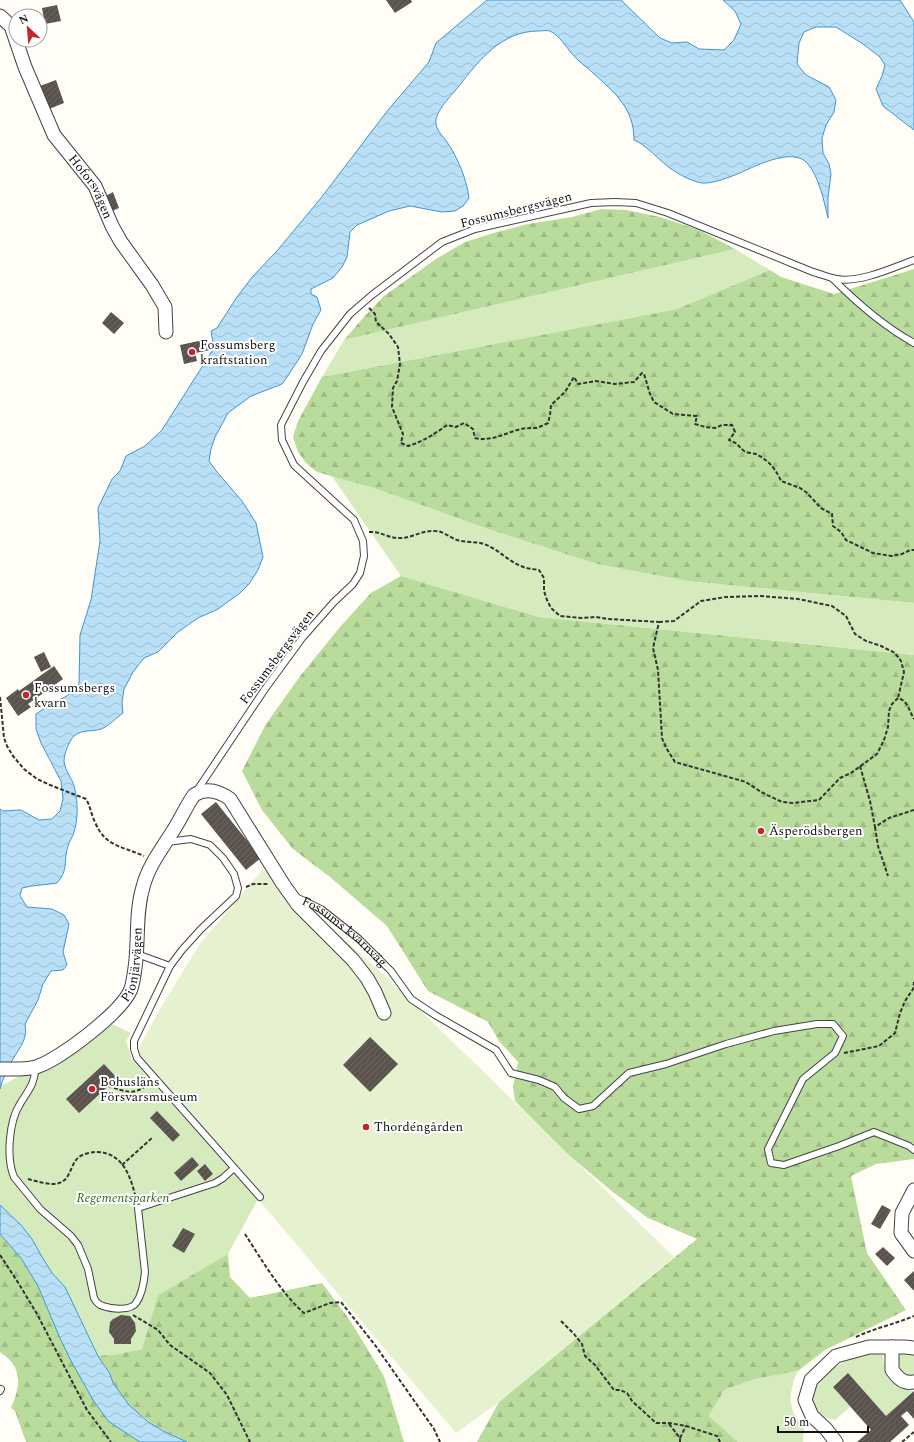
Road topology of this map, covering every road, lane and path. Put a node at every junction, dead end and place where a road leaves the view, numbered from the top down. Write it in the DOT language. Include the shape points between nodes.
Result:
graph roads {
  1 [pos="0,16"];
  2 [pos="914,260"];
  3 [pos="831,277"];
  4 [pos="350,314"];
  5 [pos="166,332"];
  6 [pos="914,343"];
  7 [pos="360,534"];
  8 [pos="914,550"];
  9 [pos="659,622"];
  10 [pos="0,697"];
  11 [pos="898,698"];
  12 [pos="914,719"];
  13 [pos="0,737"];
  14 [pos="4,738"];
  15 [pos="860,766"];
  16 [pos="194,795"];
  17 [pos="914,810"];
  18 [pos="875,827"];
  19 [pos="166,842"];
  20 [pos="154,861"];
  21 [pos="888,876"];
  22 [pos="283,884"];
  23 [pos="236,896"];
  24 [pos="292,896"];
  25 [pos="137,954"];
  26 [pos="170,966"];
  27 [pos="914,982"];
  28 [pos="384,1013"];
  29 [pos="835,1053"];
  30 [pos="30,1068"];
  31 [pos="0,1069"];
  32 [pos="154,1078"];
  33 [pos="108,1086"];
  34 [pos="153,1137"];
  35 [pos="914,1150"];
  36 [pos="122,1165"];
  37 [pos="234,1168"];
  38 [pos="14,1176"];
  39 [pos="914,1190"];
  40 [pos="260,1197"];
  41 [pos="138,1208"];
  42 [pos="244,1234"];
  43 [pos="914,1250"];
  44 [pos="0,1255"];
  45 [pos="914,1316"];
  46 [pos="134,1317"];
  47 [pos="561,1321"];
  48 [pos="851,1339"];
  49 [pos="892,1347"];
  50 [pos="914,1348"];
  51 [pos="914,1382"];
  52 [pos="668,1423"];
  53 [pos="686,1426"];
  54 [pos="914,1432"];
  55 [pos="680,1438"];
  56 [pos="111,1442"];
  57 [pos="250,1442"];
  58 [pos="440,1442"];
  59 [pos="680,1442"];
  60 [pos="720,1442"];
  61 [pos="836,1442"];
  62 [pos="902,1442"];
  1 -- 5 [label="street, Hoforsvägen" via="11,26 25,67 54,135 95,186 118,237 152,285 164,307"];
  2 -- 3 [label="lane, Fossumsbergsvägen" via="869,276 853,279"];
  3 -- 4 [label="lane, Fossumsbergsvägen" via="668,213 636,204 591,203 475,229 442,242"];
  3 -- 6 [label="lane, Fossumsbergsvägen" via="864,309"];
  4 -- 7 [label="lane, Fossumsbergsvägen" via="318,357 281,425 282,440 294,465 354,520"];
  4 -- 8 [label="path" via="369,307 375,314 376,322 390,334 398,347 400,364 393,388 392,407 403,434 401,443 408,446 418,443 447,425 456,427 464,424 472,429 475,438 484,440 519,429 538,428 548,423 551,405 565,392 574,376 578,384 596,381 615,384 634,382 642,373 654,402 673,414 697,416 695,424 705,427 732,425 735,432 729,440 738,444 745,452 755,454 769,463 782,481 806,492 821,508 832,514 833,526 846,540 862,549 882,555 902,554"];
  7 -- 9 [label="path" via="374,532 389,537 407,538 435,530 457,540 482,543 520,566 539,570 544,578 547,600 560,616"];
  7 -- 16 [label="lane, Fossumsbergsvägen" via="364,556 360,573 353,584 303,637"];
  9 -- 11 [label="path" via="674,621 700,601 726,597 798,598 832,606 846,616 855,634 895,653 901,661 904,672"];
  9 -- 15 [label="path" via="653,648 658,670 662,738 675,762 746,782 782,802 793,803 819,800 840,778"];
  10 -- 14 [label="path"];
  11 -- 12 [label="path" via="907,705"];
  11 -- 15 [label="path" via="889,711 888,727 877,754"];
  13 -- 14 [label="path"];
  14 -- 20 [label="path" via="13,756 37,779 87,801 102,836 113,845"];
  15 -- 18 [label="path"];
  16 -- 19 [label="street, Pionjärvägen"];
  16 -- 22 [label="street, Fossums kvarnväg" via="200,791 210,790 221,792 230,799"];
  17 -- 18 [label="path" via="889,818"];
  18 -- 21 [label="path"];
  19 -- 20 [label="street, Pionjärvägen"];
  19 -- 23 [label="lane" via="191,839 210,845 234,874 238,888"];
  20 -- 25 [label="street, Pionjärvägen" via="148,871 138,908"];
  22 -- 23 [label="path" via="253,884"];
  22 -- 24 [label="street, Fossums kvarnväg"];
  23 -- 26 [label="lane" via="201,929"];
  24 -- 28 [label="street" via="358,966 375,992"];
  24 -- 29 [label="lane, Fossums kvarnväg" via="321,909 359,939 391,971 411,999 496,1050 511,1073 556,1087 564,1098 579,1109 593,1106 629,1073 774,1031 833,1024 843,1036"];
  25 -- 26 [label="lane"];
  25 -- 30 [label="street, Pionjärvägen" via="131,989 115,1012 59,1056"];
  26 -- 32 [label="lane" via="134,1041 137,1058"];
  27 -- 29 [label="path" via="900,1013 895,1033 879,1046"];
  29 -- 35 [label="lane" via="803,1079 768,1149 771,1163 784,1165 874,1132"];
  30 -- 31 [label="street, Pionjärvägen"];
  30 -- 38 [label="lane" via="35,1072 31,1086 17,1108 12,1126 9,1161"];
  32 -- 33 [label="path" via="136,1092"];
  32 -- 37 [label="lane"];
  34 -- 36 [label="path"];
  36 -- 38 [label="path" via="107,1153 94,1152 79,1157 67,1177 58,1184"];
  36 -- 41 [label="path" via="133,1183"];
  37 -- 40 [label="lane"];
  37 -- 41 [label="lane" via="215,1183"];
  38 -- 41 [label="lane" via="40,1209 78,1245 88,1269 94,1298 103,1306 129,1309 136,1304 144,1282 146,1272"];
  39 -- 43 [label="street" via="902,1213 901,1233"];
  42 -- 58 [label="path" via="296,1306 304,1313 330,1303 341,1302 434,1429"];
  44 -- 56 [label="path" via="37,1314 87,1410"];
  45 -- 48 [label="path"];
  46 -- 57 [label="path" via="158,1330 170,1345 210,1373 227,1395"];
  47 -- 52 [label="path" via="582,1344 585,1356 596,1364 614,1390 627,1394 656,1423"];
  49 -- 50 [label="street"];
  49 -- 51 [label="street" via="892,1370 898,1379 908,1383"];
  49 -- 61 [label="street" via="869,1347 836,1356 811,1380 805,1400 812,1416"];
  52 -- 53 [label="path"];
  52 -- 55 [label="path"];
  53 -- 55 [label="path"];
  53 -- 60 [label="path" via="717,1436"];
  54 -- 62 [label="path"];
  55 -- 59 [label="path"];
}
